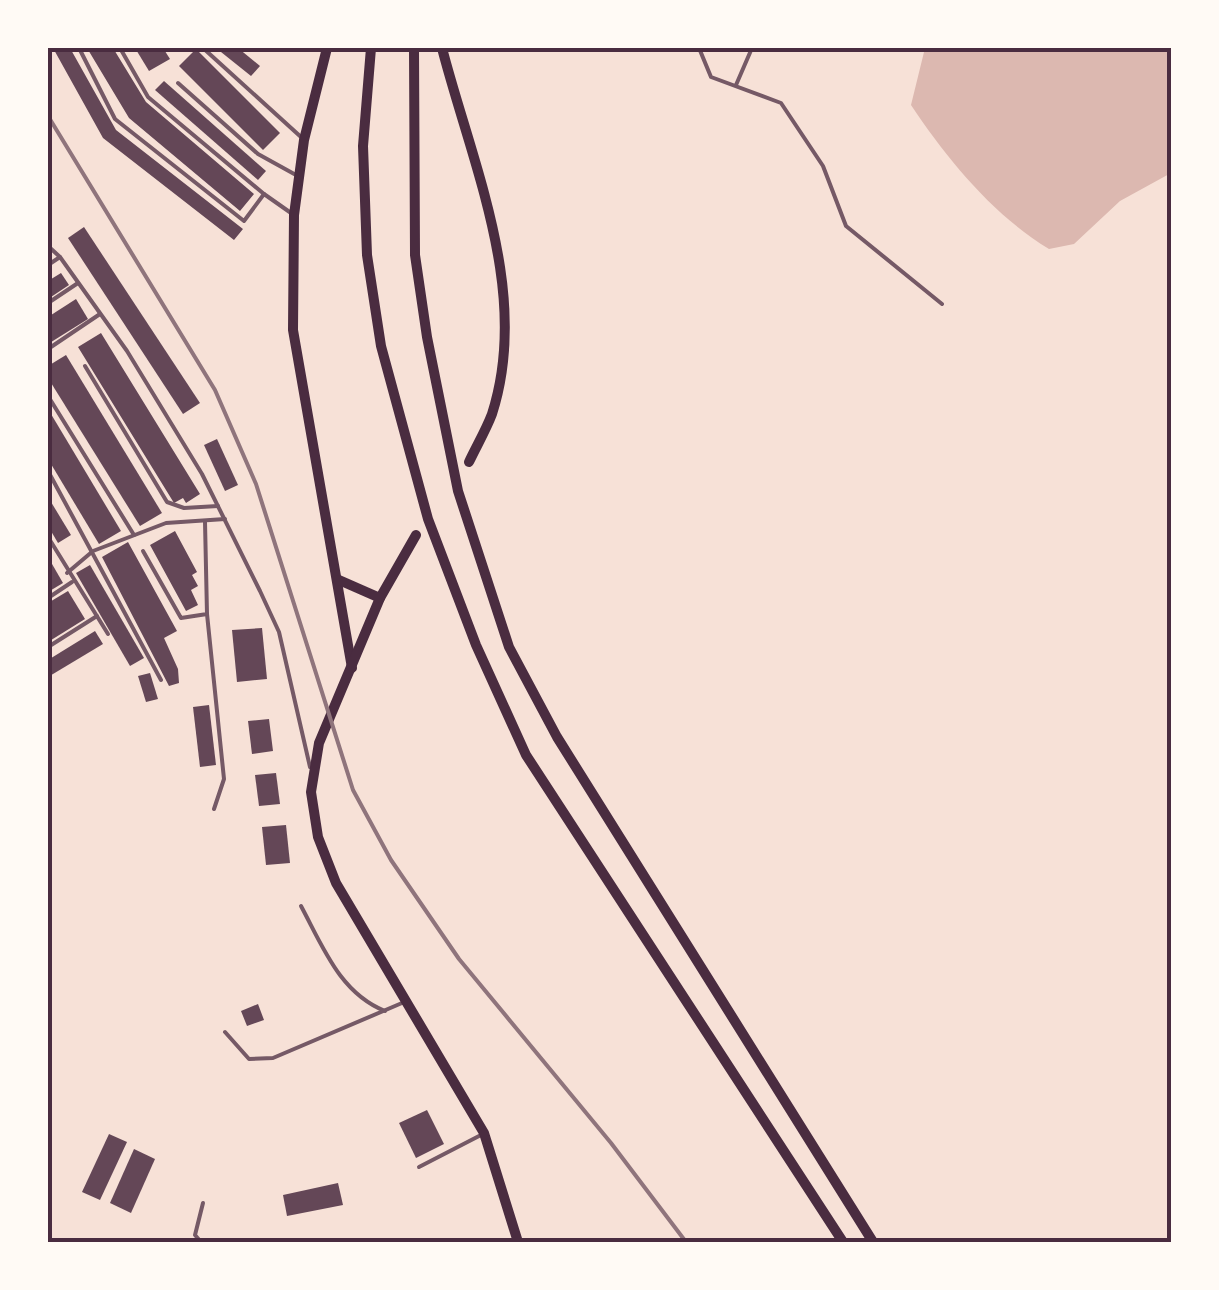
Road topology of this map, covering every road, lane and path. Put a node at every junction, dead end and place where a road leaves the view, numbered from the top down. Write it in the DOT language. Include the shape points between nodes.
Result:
graph roads {
  1 [pos="79,48"];
  2 [pos="120,48"];
  3 [pos="203,48"];
  4 [pos="327,48"];
  5 [pos="371,48"];
  6 [pos="414,48"];
  7 [pos="442,48"];
  8 [pos="699,48"];
  9 [pos="752,48"];
  10 [pos="178,83"];
  11 [pos="736,85"];
  12 [pos="304,140"];
  13 [pos="300,176"];
  14 [pos="264,194"];
  15 [pos="294,215"];
  16 [pos="48,246"];
  17 [pos="60,257"];
  18 [pos="48,265"];
  19 [pos="78,283"];
  20 [pos="48,303"];
  21 [pos="942,304"];
  22 [pos="100,314"];
  23 [pos="48,349"];
  24 [pos="85,366"];
  25 [pos="48,396"];
  26 [pos="469,462"];
  27 [pos="48,470"];
  28 [pos="218,506"];
  29 [pos="225,519"];
  30 [pos="204,522"];
  31 [pos="134,535"];
  32 [pos="416,536"];
  33 [pos="48,537"];
  34 [pos="54,548"];
  35 [pos="93,551"];
  36 [pos="48,552"];
  37 [pos="143,552"];
  38 [pos="67,572"];
  39 [pos="339,580"];
  40 [pos="72,582"];
  41 [pos="48,598"];
  42 [pos="380,598"];
  43 [pos="207,614"];
  44 [pos="97,616"];
  45 [pos="108,634"];
  46 [pos="48,646"];
  47 [pos="352,670"];
  48 [pos="161,680"];
  49 [pos="312,772"];
  50 [pos="214,808"];
  51 [pos="302,906"];
  52 [pos="405,1002"];
  53 [pos="385,1011"];
  54 [pos="226,1032"];
  55 [pos="484,1133"];
  56 [pos="419,1167"];
  57 [pos="203,1203"];
  58 [pos="202,1242"];
  59 [pos="518,1242"];
  60 [pos="843,1242"];
  61 [pos="873,1242"];
  1 -- 14 [label="lane" via="115,119 244,221"];
  2 -- 14 [label="lane" via="148,97"];
  3 -- 12 [label="lane"];
  4 -- 12 [label="main road"];
  5 -- 60 [label="main road" via="363,146 367,254 381,346 428,520 476,645 526,755"];
  6 -- 61 [label="main road" via="416,254 427,337 458,490 510,647 557,737"];
  7 -- 26 [label="main road" via="483,192 506,316 492,414"];
  8 -- 11 [label="lane" via="711,77"];
  9 -- 11 [label="lane"];
  10 -- 13 [label="lane" via="258,154"];
  11 -- 21 [label="lane" via="781,104 823,166 846,226"];
  12 -- 13 [label="main road"];
  13 -- 15 [label="main road"];
  14 -- 15 [label="lane"];
  15 -- 39 [label="main road" via="299,381"];
  16 -- 17 [label="lane"];
  17 -- 18 [label="lane"];
  17 -- 19 [label="lane"];
  19 -- 20 [label="lane"];
  19 -- 22 [label="lane"];
  22 -- 23 [label="lane"];
  22 -- 28 [label="lane"];
  24 -- 28 [label="lane" via="167,502"];
  25 -- 31 [label="lane"];
  27 -- 35 [label="lane"];
  28 -- 29 [label="lane"];
  29 -- 30 [label="lane"];
  29 -- 49 [label="lane" via="279,632"];
  30 -- 31 [label="lane"];
  30 -- 43 [label="lane"];
  31 -- 35 [label="lane"];
  32 -- 42 [label="main road"];
  33 -- 34 [label="lane"];
  34 -- 36 [label="lane"];
  34 -- 38 [label="lane"];
  35 -- 38 [label="lane"];
  35 -- 48 [label="lane"];
  37 -- 43 [label="lane" via="181,618"];
  38 -- 40 [label="lane"];
  39 -- 42 [label="main road"];
  39 -- 47 [label="main road"];
  40 -- 41 [label="lane"];
  40 -- 44 [label="lane"];
  42 -- 47 [label="main road"];
  43 -- 50 [label="lane" via="224,779"];
  44 -- 45 [label="lane"];
  44 -- 46 [label="lane"];
  47 -- 49 [label="main road"];
  49 -- 52 [label="main road" via="318,837 336,883"];
  51 -- 53 [label="lane" via="333,967 361,1002"];
  52 -- 53 [label="lane"];
  52 -- 55 [label="main road"];
  53 -- 54 [label="lane" via="274,1058 249,1059"];
  55 -- 56 [label="lane"];
  55 -- 59 [label="main road"];
  57 -- 58 [label="lane" via="196,1234"];
}
